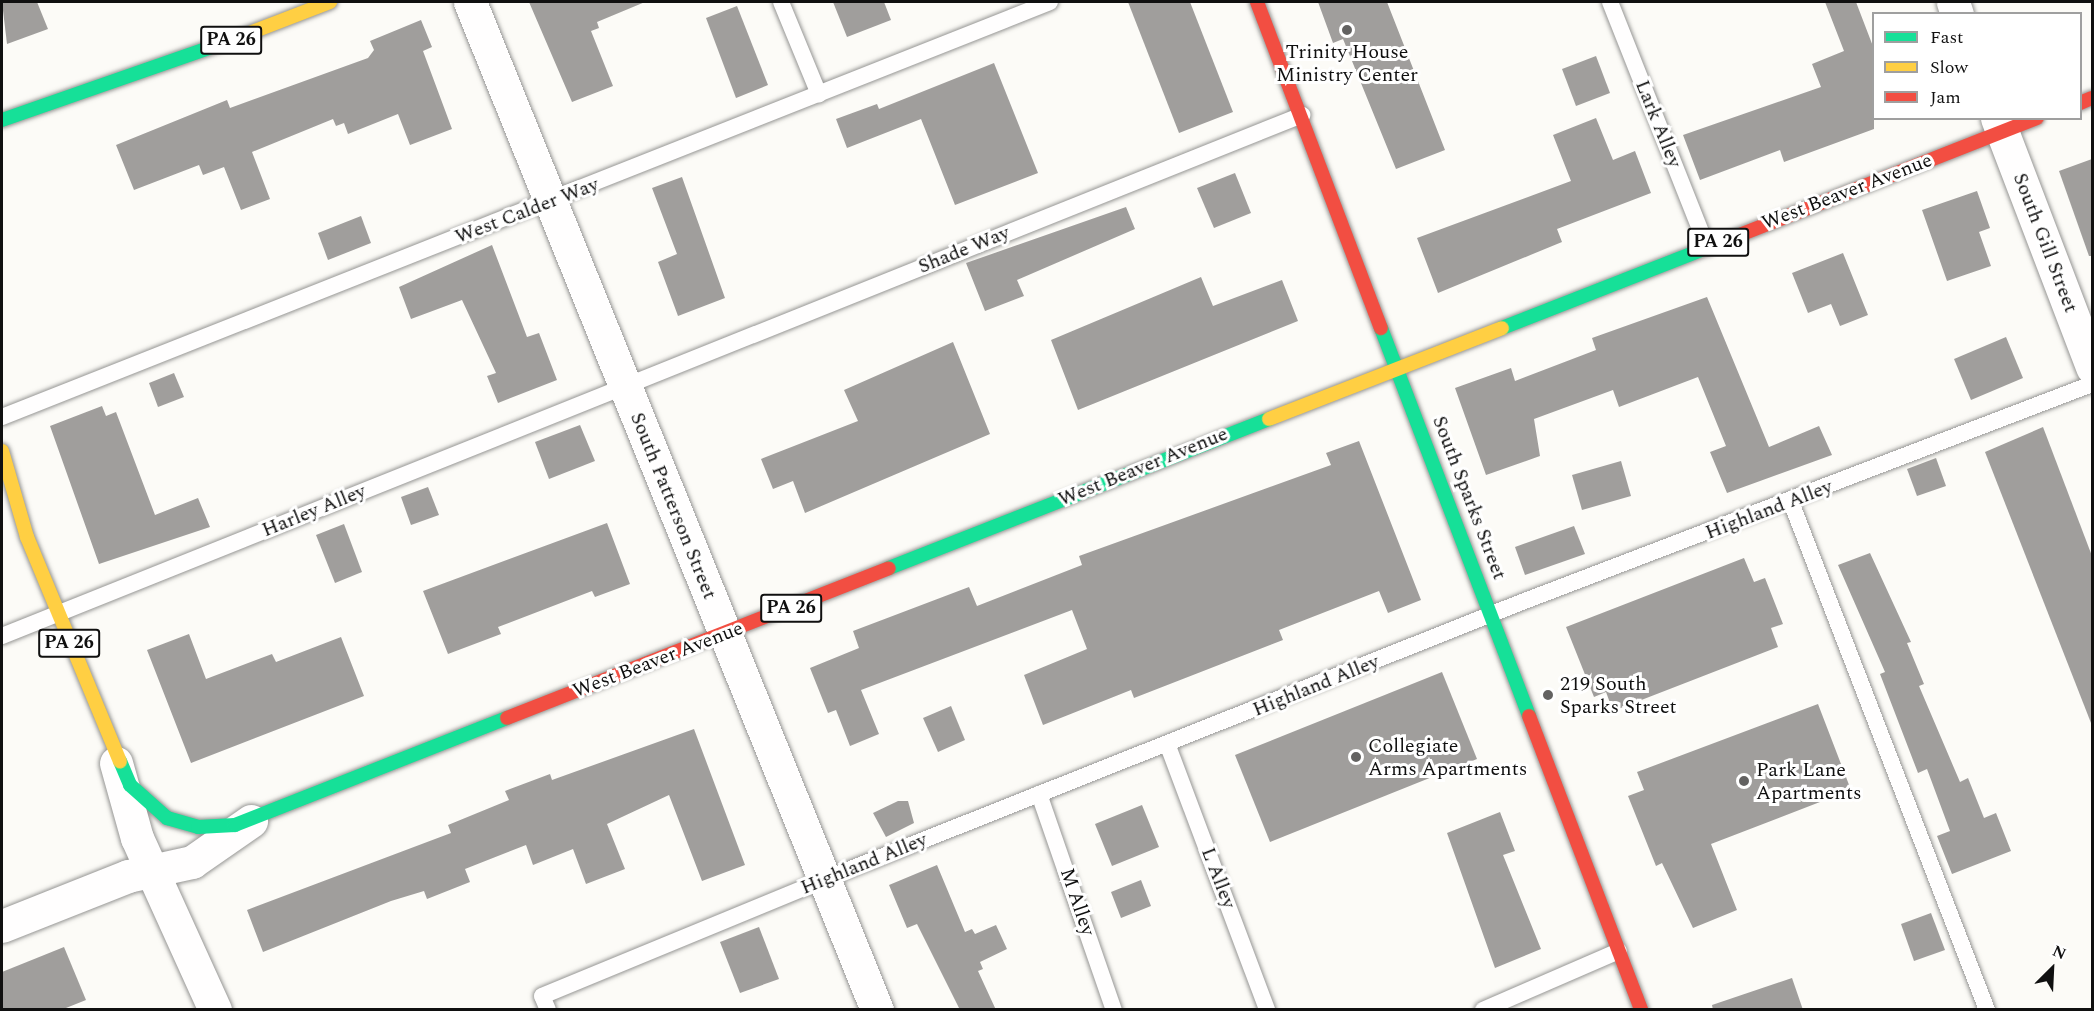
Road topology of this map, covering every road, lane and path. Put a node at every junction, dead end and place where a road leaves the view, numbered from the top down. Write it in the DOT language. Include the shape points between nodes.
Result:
graph roads {
  1 [pos="330,2"];
  2 [pos="470,2"];
  3 [pos="781,2"];
  4 [pos="1050,2"];
  5 [pos="1257,2"];
  6 [pos="1610,2"];
  7 [pos="132,78"];
  8 [pos="819,94"];
  9 [pos="1302,115"];
  10 [pos="2,120"];
  11 [pos="2026,120"];
  12 [pos="42,124"];
  13 [pos="2000,125"];
  14 [pos="551,202"];
  15 [pos="1707,247"];
  16 [pos="1398,366"];
  17 [pos="2092,367"];
  18 [pos="2092,384"];
  19 [pos="626,386"];
  20 [pos="2,417"];
  21 [pos="2,451"];
  22 [pos="2,494"];
  23 [pos="1791,502"];
  24 [pos="27,537"];
  25 [pos="58,614"];
  26 [pos="1493,615"];
  27 [pos="723,635"];
  28 [pos="2,636"];
  29 [pos="1168,746"];
  30 [pos="112,750"];
  31 [pos="1040,794"];
  32 [pos="251,821"];
  33 [pos="154,869"];
  34 [pos="823,880"];
  35 [pos="2,926"];
  36 [pos="1619,951"];
  37 [pos="545,1003"];
  38 [pos="214,1010"];
  39 [pos="877,1010"];
  40 [pos="1114,1010"];
  41 [pos="1267,1010"];
  42 [pos="1483,1010"];
  43 [pos="1641,1010"];
  44 [pos="1987,1010"];
  1 -- 7 [label="main road, PA 26"];
  2 -- 14 [label="street, South Patterson Street"];
  3 -- 8 [label="lane"];
  4 -- 8 [label="lane, West Calder Way"];
  5 -- 9 [label="main road, South Sparks Street"];
  6 -- 15 [label="lane, Lark Alley"];
  7 -- 10 [label="main road, PA 26"];
  7 -- 12 [label="main road"];
  8 -- 14 [label="lane, West Calder Way"];
  9 -- 16 [label="main road, South Sparks Street"];
  9 -- 19 [label="lane, Shade Way"];
  11 -- 13 [label="main road, West Beaver Avenue / PA 26"];
  13 -- 15 [label="main road, West Beaver Avenue / PA 26"];
  13 -- 17 [label="street, South Gill Street"];
  14 -- 19 [label="street, South Patterson Street"];
  14 -- 20 [label="lane, West Calder Way"];
  15 -- 16 [label="main road, West Beaver Avenue / PA 26"];
  16 -- 26 [label="main road, South Sparks Street"];
  16 -- 27 [label="main road, West Beaver Avenue / PA 26"];
  18 -- 23 [label="lane, Highland Alley"];
  19 -- 25 [label="lane, Harley Alley"];
  19 -- 27 [label="street, South Patterson Street"];
  21 -- 24 [label="main road"];
  22 -- 24 [label="main road, PA 26"];
  23 -- 26 [label="lane, Highland Alley"];
  23 -- 44 [label="lane"];
  24 -- 25 [label="main road, PA 26"];
  25 -- 28 [label="lane, Harley Alley"];
  25 -- 30 [label="main road, PA 26"];
  26 -- 29 [label="lane, Highland Alley"];
  26 -- 36 [label="main road, South Sparks Street"];
  27 -- 32 [label="main road, West Beaver Avenue / PA 26"];
  27 -- 34 [label="street, South Patterson Street"];
  29 -- 31 [label="lane, Highland Alley"];
  29 -- 41 [label="lane, L Alley"];
  30 -- 32 [label="main road, West Beaver Avenue / PA 26" via="135,792 178,821 210,827"];
  30 -- 33 [label="street" via="137,838"];
  31 -- 34 [label="lane, Highland Alley"];
  31 -- 40 [label="lane, M Alley"];
  32 -- 33 [label="street, West Beaver Avenue" via="192,862"];
  33 -- 35 [label="street, West Beaver Avenue"];
  33 -- 38 [label="street"];
  34 -- 37 [label="lane, Highland Alley"];
  34 -- 39 [label="street, South Patterson Street"];
  36 -- 42 [label="lane"];
  36 -- 43 [label="main road, South Sparks Street"];
}
